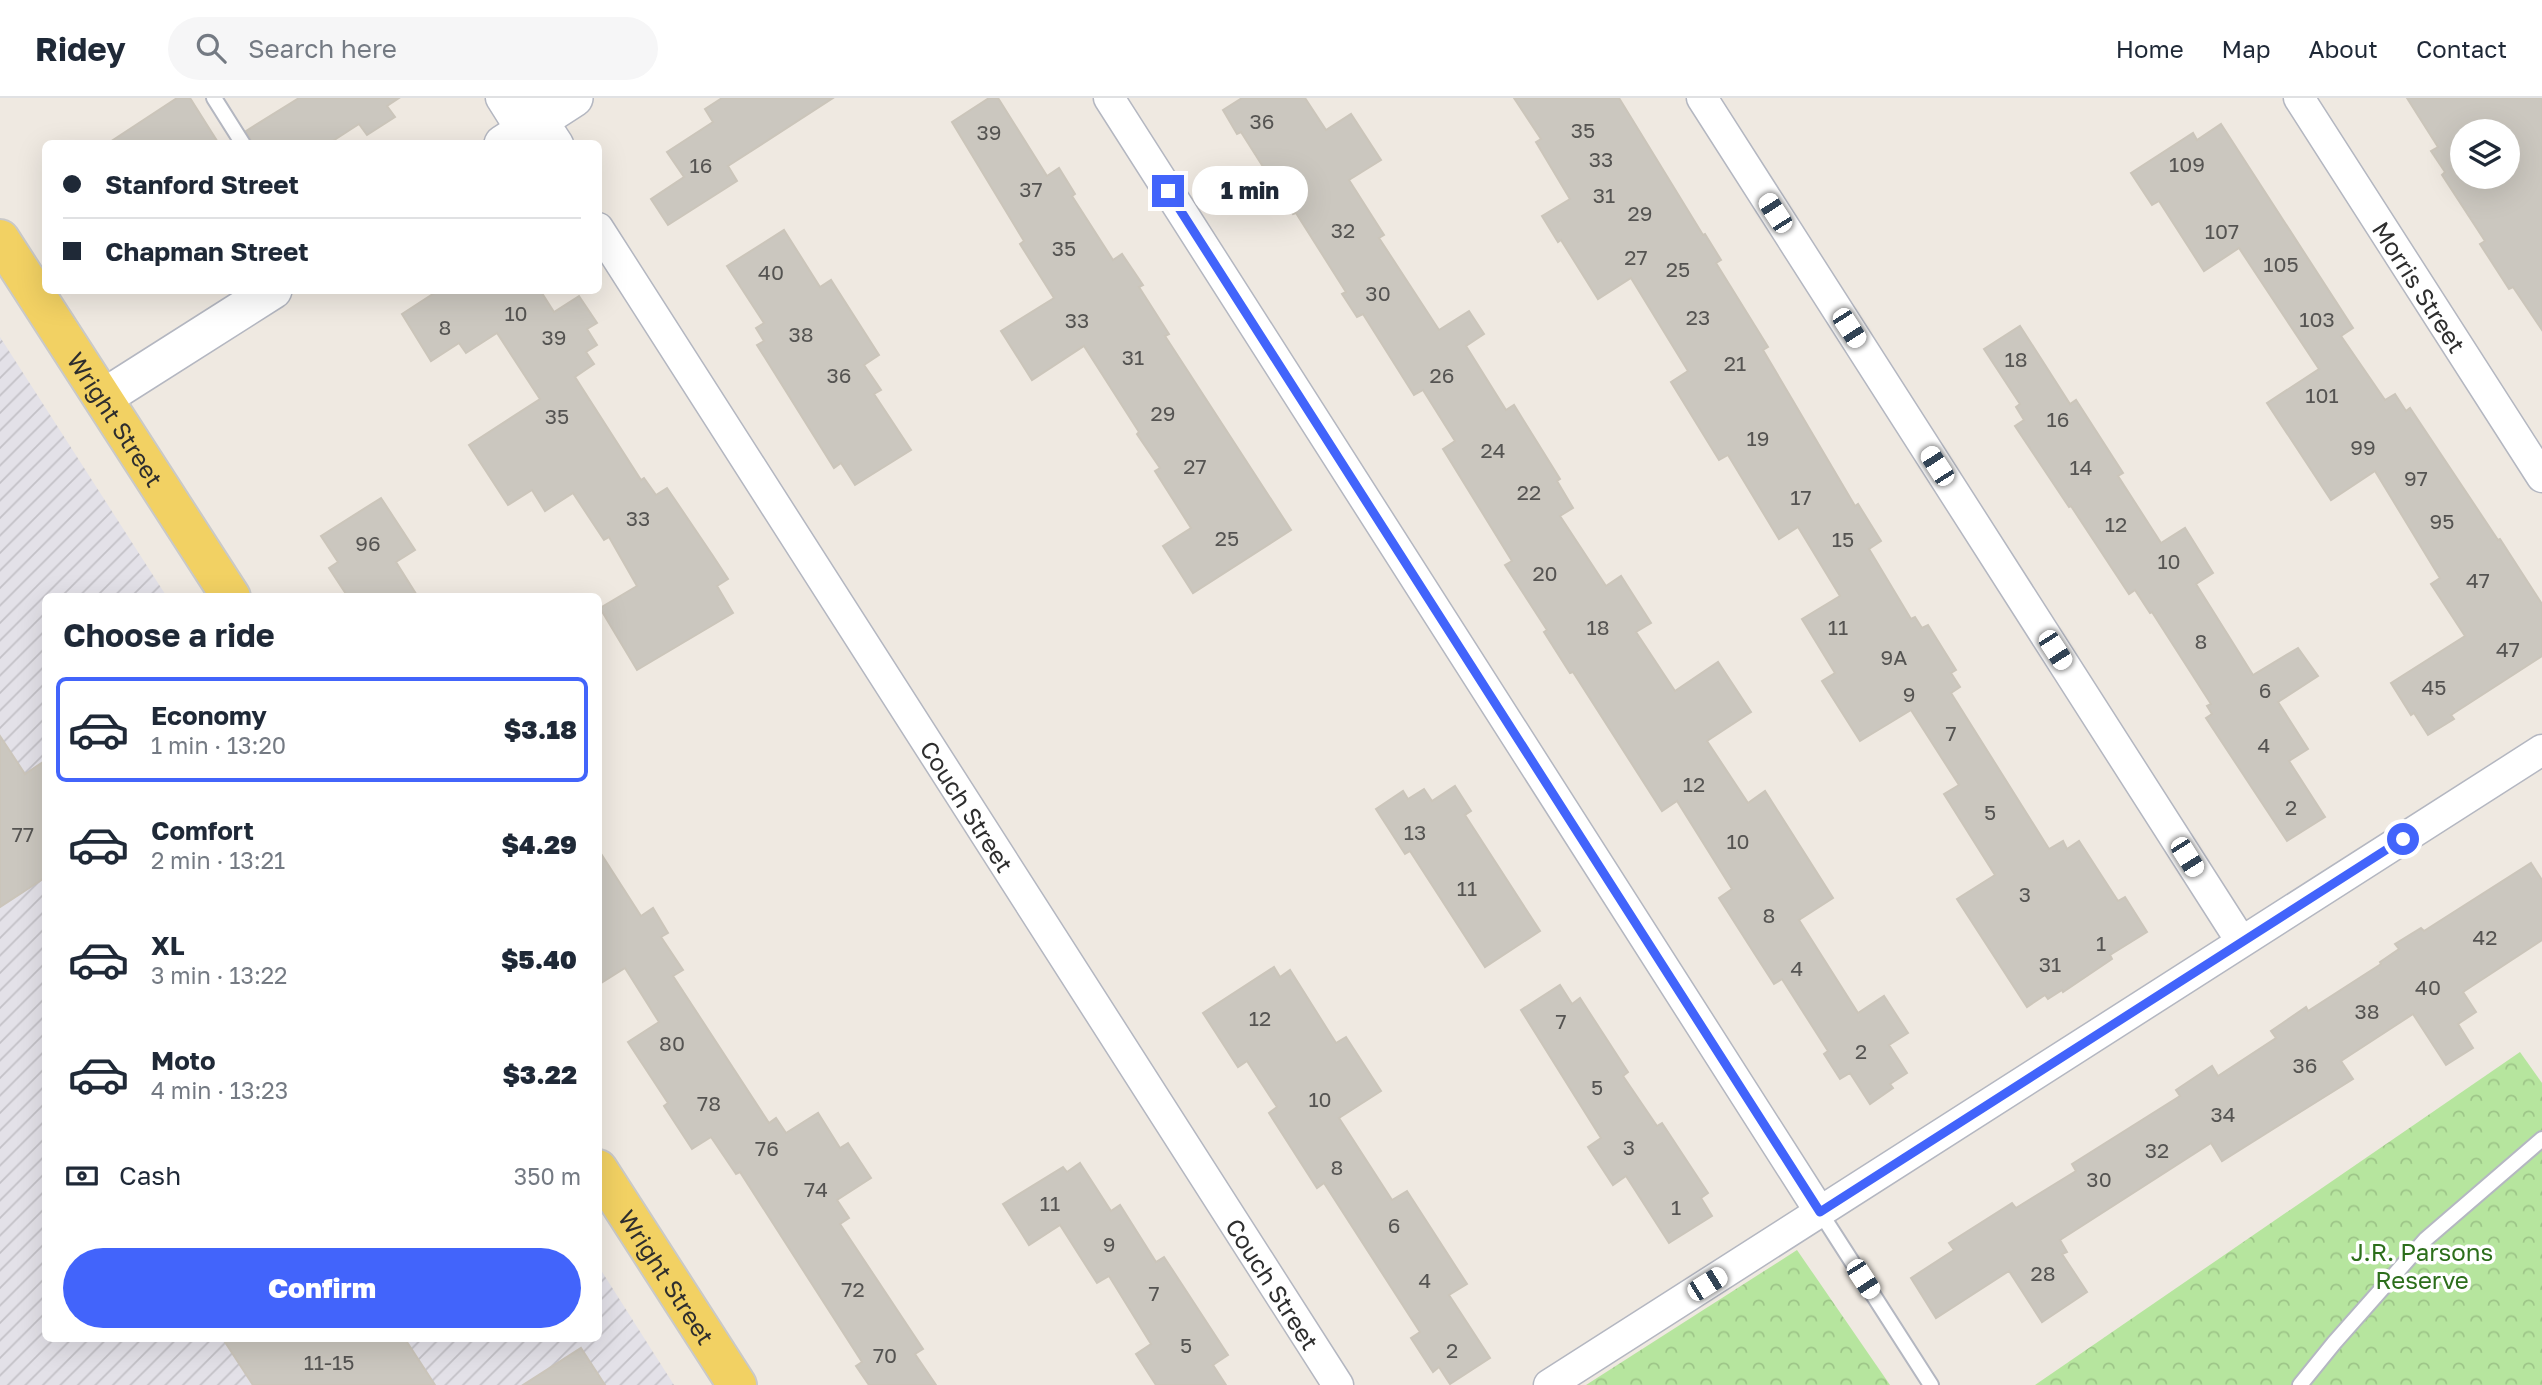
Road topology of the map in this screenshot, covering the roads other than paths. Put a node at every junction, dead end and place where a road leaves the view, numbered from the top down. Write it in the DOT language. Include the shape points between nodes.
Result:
graph roads {
  1 [pos="214,98"];
  2 [pos="501,98"];
  3 [pos="574,98"];
  4 [pos="1109,98"];
  5 [pos="1702,98"];
  6 [pos="2299,98"];
  7 [pos="531,130"];
  8 [pos="240,140"];
  9 [pos="602,234"];
  10 [pos="0,239"];
  11 [pos="267,294"];
  12 [pos="103,398"];
  13 [pos="2542,477"];
  14 [pos="228,593"];
  15 [pos="2542,750"];
  16 [pos="2241,942"];
  17 [pos="2542,1139"];
  18 [pos="602,1175"];
  19 [pos="1820,1212"];
  20 [pos="737,1385"];
  21 [pos="1338,1385"];
  22 [pos="1549,1385"];
  23 [pos="1931,1385"];
  24 [pos="2300,1385"];
  1 -- 8 [label="lane"];
  2 -- 7 [label="street"];
  3 -- 7 [label="street"];
  4 -- 19 [label="street"];
  5 -- 16 [label="street"];
  6 -- 13 [label="street, Morris Street"];
  9 -- 21 [label="street, Couch Street"];
  10 -- 12 [label="main road, Wright Street"];
  11 -- 12 [label="street"];
  12 -- 14 [label="main road, Wright Street"];
  15 -- 16 [label="street"];
  16 -- 19 [label="street"];
  17 -- 24 [label="lane" via="2426,1239"];
  18 -- 20 [label="main road, Wright Street"];
  19 -- 22 [label="street"];
  19 -- 23 [label="lane"];
}
